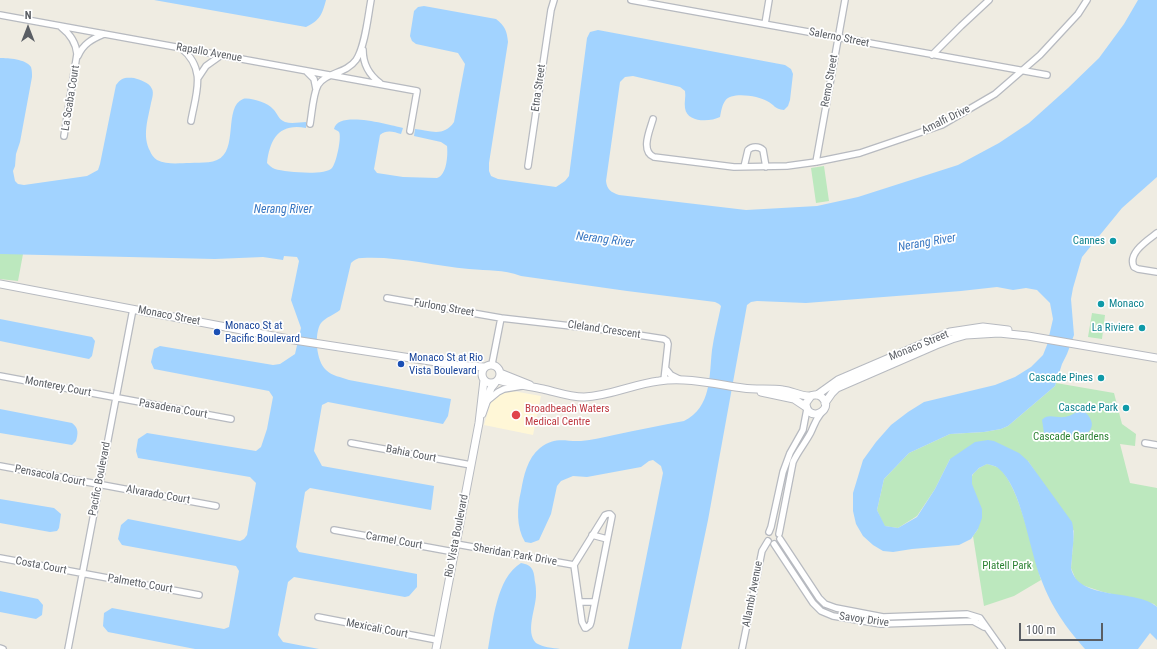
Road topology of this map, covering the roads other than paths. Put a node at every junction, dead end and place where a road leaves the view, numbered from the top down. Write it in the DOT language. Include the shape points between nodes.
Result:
graph roads {
  1 [pos="371,0"];
  2 [pos="550,0"];
  3 [pos="554,0"];
  4 [pos="631,0"];
  5 [pos="768,0"];
  6 [pos="846,0"];
  7 [pos="989,0"];
  8 [pos="1087,0"];
  9 [pos="551,10"];
  10 [pos="0,15"];
  11 [pos="765,24"];
  12 [pos="59,26"];
  13 [pos="105,34"];
  14 [pos="838,38"];
  15 [pos="363,41"];
  16 [pos="181,48"];
  17 [pos="932,55"];
  18 [pos="220,56"];
  19 [pos="77,59"];
  20 [pos="306,71"];
  21 [pos="1022,71"];
  22 [pos="331,75"];
  23 [pos="1047,75"];
  24 [pos="198,80"];
  25 [pos="382,84"];
  26 [pos="316,91"];
  27 [pos="652,119"];
  28 [pos="191,121"];
  29 [pos="310,124"];
  30 [pos="410,132"];
  31 [pos="64,136"];
  32 [pos="816,162"];
  33 [pos="528,166"];
  34 [pos="744,167"];
  35 [pos="766,167"];
  36 [pos="1157,233"];
  37 [pos="1157,272"];
  38 [pos="0,284"];
  39 [pos="387,298"];
  40 [pos="133,309"];
  41 [pos="501,318"];
  42 [pos="1157,358"];
  43 [pos="492,364"];
  44 [pos="666,369"];
  45 [pos="500,373"];
  46 [pos="483,374"];
  47 [pos="0,376"];
  48 [pos="849,379"];
  49 [pos="664,380"];
  50 [pos="682,380"];
  51 [pos="496,382"];
  52 [pos="522,386"];
  53 [pos="540,389"];
  54 [pos="752,389"];
  55 [pos="814,395"];
  56 [pos="116,398"];
  57 [pos="487,401"];
  58 [pos="825,403"];
  59 [pos="806,408"];
  60 [pos="822,412"];
  61 [pos="230,419"];
  62 [pos="479,423"];
  63 [pos="351,443"];
  64 [pos="1145,443"];
  65 [pos="1157,445"];
  66 [pos="471,465"];
  67 [pos="0,466"];
  68 [pos="99,485"];
  69 [pos="216,506"];
  70 [pos="334,530"];
  71 [pos="769,532"];
  72 [pos="592,534"];
  73 [pos="780,536"];
  74 [pos="607,539"];
  75 [pos="768,541"];
  76 [pos="774,544"];
  77 [pos="455,548"];
  78 [pos="789,552"];
  79 [pos="783,556"];
  80 [pos="0,558"];
  81 [pos="574,565"];
  82 [pos="82,573"];
  83 [pos="199,595"];
  84 [pos="580,602"];
  85 [pos="594,602"];
  86 [pos="318,617"];
  87 [pos="988,630"];
  88 [pos="437,640"];
  89 [pos="68,649"];
  90 [pos="436,649"];
  91 [pos="742,649"];
  92 [pos="1002,649"];
  1 -- 15 [label="street"];
  2 -- 9 [label="street, Etna Street"];
  3 -- 9 [label="street, Etna Street"];
  4 -- 11 [label="street, Salerno Street"];
  5 -- 11 [label="street"];
  6 -- 14 [label="street, Remo Street"];
  7 -- 17 [label="street"];
  8 -- 21 [label="street, Amalfi Drive" via="1058,37"];
  9 -- 33 [label="street, Etna Street"];
  10 -- 12 [label="street, Rapallo Avenue"];
  11 -- 14 [label="street, Salerno Street"];
  12 -- 13 [label="street, Rapallo Avenue"];
  12 -- 19 [label="street, La Scaba Court" via="73,40"];
  13 -- 16 [label="street, Rapallo Avenue"];
  13 -- 19 [label="street, La Scaba Court" via="87,43"];
  14 -- 17 [label="street, Salerno Street"];
  14 -- 32 [label="street, Remo Street"];
  15 -- 22 [label="street" via="353,63"];
  15 -- 25 [label="street" via="366,67"];
  16 -- 18 [label="street, Rapallo Avenue"];
  16 -- 24 [label="street" via="194,62"];
  17 -- 21 [label="street, Salerno Street"];
  18 -- 20 [label="street, Rapallo Avenue"];
  18 -- 24 [label="street" via="206,66"];
  19 -- 31 [label="street, La Scaba Court"];
  20 -- 22 [label="street, Rapallo Avenue"];
  20 -- 26 [label="street" via="315,81"];
  21 -- 23 [label="street, Salerno Street"];
  21 -- 32 [label="street, Amalfi Drive" via="995,94 942,125 860,153"];
  22 -- 25 [label="street, Rapallo Avenue"];
  22 -- 26 [label="street" via="321,81"];
  24 -- 28 [label="street"];
  25 -- 30 [label="street, Rapallo Avenue" via="417,91"];
  26 -- 29 [label="street"];
  27 -- 34 [label="street, Amalfi Drive" via="647,147 653,157"];
  32 -- 35 [label="street, Amalfi Drive"];
  34 -- 35 [label="street, Amalfi Drive"];
  34 -- 35 [label="street" via="748,150 755,147 764,151"];
  36 -- 37 [label="street" via="1135,253 1133,264 1138,269"];
  38 -- 40 [label="street, Monaco Street"];
  39 -- 41 [label="street, Furlong Street"];
  40 -- 46 [label="street, Monaco Street" via="294,340 456,365"];
  40 -- 56 [label="street, Pacific Boulevard"];
  41 -- 43 [label="street"];
  41 -- 44 [label="street, Cleland Crescent" via="664,339 668,344"];
  42 -- 48 [label="street, Monaco Street" via="1042,339 1001,328 983,327 950,332"];
  43 -- 45 [label="street"];
  43 -- 46 [label="street"];
  44 -- 49 [label="street, Cleland Crescent"];
  44 -- 50 [label="street" via="674,377"];
  45 -- 51 [label="street, Rio Vista Boulevard"];
  45 -- 53 [label="street"];
  46 -- 51 [label="street, Monaco Street" via="491,383"];
  46 -- 62 [label="street, Rio Vista Boulevard"];
  47 -- 56 [label="street, Monterey Court"];
  48 -- 55 [label="street, Monaco Street" via="838,380"];
  48 -- 58 [label="street, Monaco Street" via="837,388"];
  49 -- 50 [label="street"];
  49 -- 53 [label="street" via="595,396 575,396"];
  50 -- 54 [label="street"];
  51 -- 52 [label="street"];
  51 -- 57 [label="street, Rio Vista Boulevard"];
  52 -- 53 [label="street"];
  52 -- 57 [label="street" via="504,389"];
  54 -- 55 [label="street" via="782,389"];
  54 -- 59 [label="street" via="794,399"];
  55 -- 58 [label="street" via="821,396"];
  55 -- 59 [label="street" via="808,399"];
  56 -- 61 [label="street, Pasadena Court"];
  56 -- 68 [label="street, Pacific Boulevard"];
  57 -- 62 [label="street, Rio Vista Boulevard"];
  58 -- 60 [label="street"];
  59 -- 60 [label="street" via="812,414"];
  59 -- 71 [label="street" via="803,430 783,472"];
  60 -- 73 [label="street" via="815,420 793,462"];
  62 -- 66 [label="street, Rio Vista Boulevard"];
  63 -- 66 [label="street, Bahia Court"];
  64 -- 65 [label="street"];
  66 -- 77 [label="street, Rio Vista Boulevard"];
  67 -- 68 [label="street, Pensacola Court"];
  68 -- 69 [label="street, Alvarado Court"];
  68 -- 82 [label="street, Pacific Boulevard"];
  70 -- 77 [label="street, Carmel Court"];
  71 -- 73 [label="street" via="775,531"];
  71 -- 75 [label="street" via="766,537"];
  72 -- 74 [label="street"];
  72 -- 74 [label="street" via="605,515 610,514 612,516"];
  72 -- 81 [label="street"];
  73 -- 76 [label="street"];
  73 -- 78 [label="street, Savoy Drive"];
  74 -- 85 [label="street"];
  75 -- 76 [label="street"];
  75 -- 91 [label="street, Allambi Avenue" via="762,551"];
  76 -- 79 [label="street, Savoy Drive"];
  77 -- 81 [label="street, Sheridan Park Drive"];
  77 -- 88 [label="street, Rio Vista Boulevard"];
  78 -- 79 [label="street"];
  78 -- 87 [label="street, Savoy Drive" via="825,604 883,617 974,615 980,618"];
  79 -- 87 [label="street, Savoy Drive" via="814,603 821,611 834,616 882,624 973,621"];
  80 -- 82 [label="street, Costa Court"];
  81 -- 84 [label="street"];
  82 -- 83 [label="street, Palmetto Court"];
  82 -- 89 [label="street, Pacific Boulevard"];
  84 -- 85 [label="street"];
  84 -- 85 [label="street" via="584,628 590,625"];
  86 -- 88 [label="street, Mexicali Court"];
  87 -- 92 [label="street, Savoy Drive"];
  88 -- 90 [label="street, Rio Vista Boulevard"];
}
